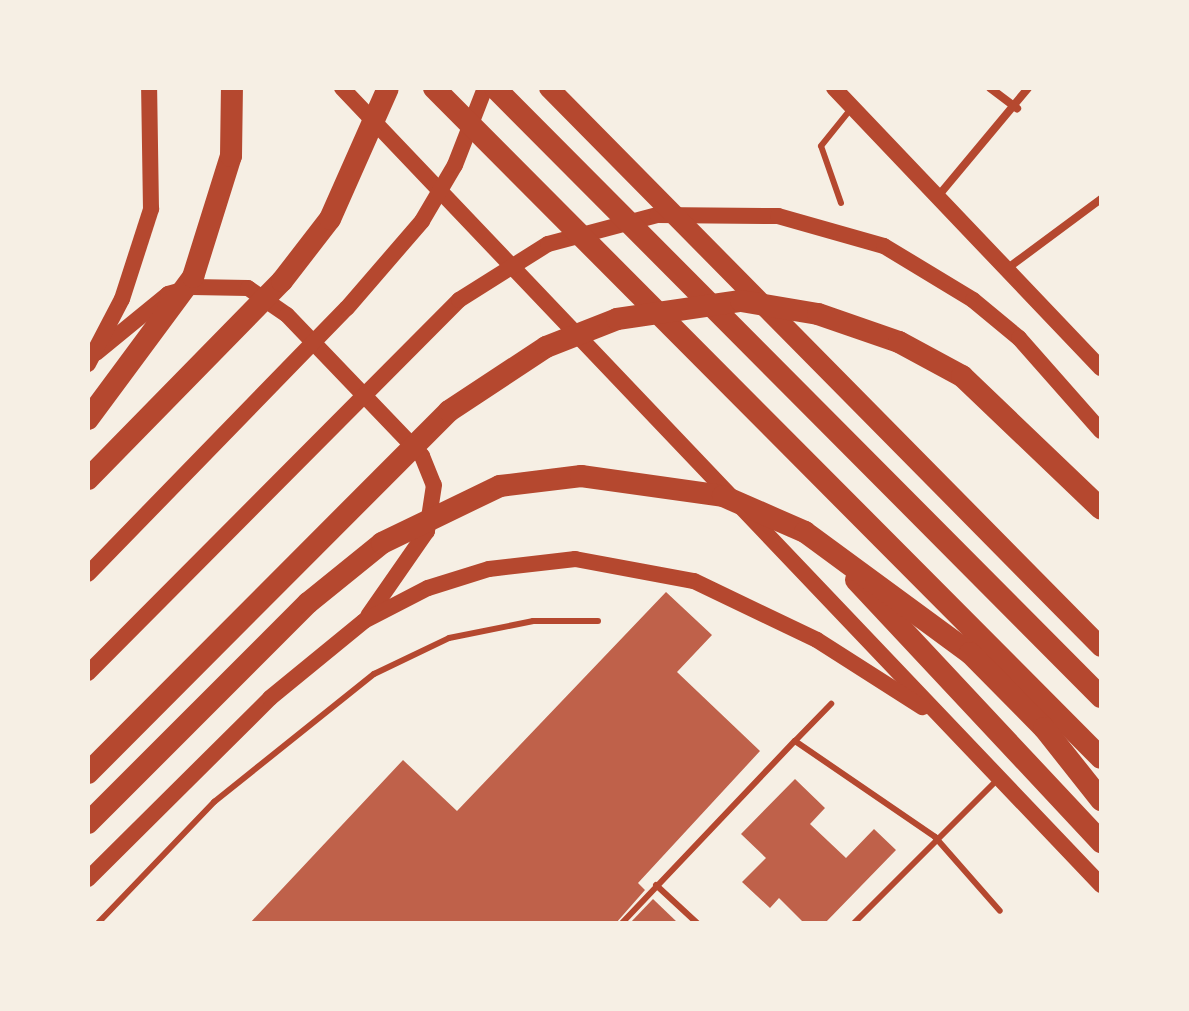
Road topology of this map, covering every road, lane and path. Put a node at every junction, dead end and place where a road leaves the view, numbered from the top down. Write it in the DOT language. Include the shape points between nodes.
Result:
graph roads {
  1 [pos="149,88"];
  2 [pos="232,88"];
  3 [pos="342,88"];
  4 [pos="388,88"];
  5 [pos="435,88"];
  6 [pos="485,88"];
  7 [pos="495,88"];
  8 [pos="549,88"];
  9 [pos="834,88"];
  10 [pos="990,88"];
  11 [pos="1028,88"];
  12 [pos="853,107"];
  13 [pos="1017,108"];
  14 [pos="939,195"];
  15 [pos="1101,199"];
  16 [pos="841,203"];
  17 [pos="1008,268"];
  18 [pos="92,358"];
  19 [pos="1101,368"];
  20 [pos="88,419"];
  21 [pos="1101,431"];
  22 [pos="88,479"];
  23 [pos="1101,509"];
  24 [pos="805,532"];
  25 [pos="88,574"];
  26 [pos="364,621"];
  27 [pos="598,621"];
  28 [pos="1101,647"];
  29 [pos="88,673"];
  30 [pos="1101,697"];
  31 [pos="831,704"];
  32 [pos="943,721"];
  33 [pos="795,741"];
  34 [pos="1101,760"];
  35 [pos="88,773"];
  36 [pos="998,779"];
  37 [pos="1101,800"];
  38 [pos="88,823"];
  39 [pos="935,837"];
  40 [pos="1101,842"];
  41 [pos="88,879"];
  42 [pos="656,885"];
  43 [pos="1101,885"];
  44 [pos="1000,911"];
  45 [pos="98,923"];
  46 [pos="622,923"];
  47 [pos="697,923"];
  48 [pos="854,923"];
  1 -- 18 [label="main road" via="151,209"];
  2 -- 20 [label="highway" via="231,156 193,277"];
  3 -- 32 [label="main road"];
  4 -- 22 [label="highway" via="330,219 282,281"];
  5 -- 34 [label="highway"];
  6 -- 25 [label="main road" via="455,165 422,221 347,308"];
  7 -- 30 [label="highway"];
  8 -- 28 [label="highway"];
  9 -- 12 [label="main road"];
  10 -- 13 [label="street"];
  11 -- 13 [label="street"];
  12 -- 14 [label="main road"];
  12 -- 16 [label="lane" via="821,146"];
  13 -- 14 [label="street"];
  14 -- 17 [label="main road"];
  15 -- 17 [label="street"];
  17 -- 19 [label="main road"];
  18 -- 26 [label="main road" via="168,294 192,287 248,288 287,315 422,456 434,485 427,531"];
  21 -- 29 [label="main road" via="996,319 884,246 778,216 657,215 548,244 459,300"];
  23 -- 35 [label="highway" via="962,376 899,342 818,314 741,301 617,319 546,347 449,411"];
  24 -- 37 [label="highway" via="970,653 1044,728"];
  24 -- 38 [label="highway" via="723,496 623,478 541,479 457,501 382,543 308,603"];
  24 -- 40 [label="highway"];
  26 -- 32 [label="main road" via="428,588 489,569 575,559 636,565 755,607"];
  26 -- 41 [label="main road" via="270,698"];
  27 -- 45 [label="lane" via="533,621 471,632 374,674 214,802"];
  31 -- 33 [label="lane"];
  32 -- 36 [label="main road"];
  33 -- 39 [label="lane"];
  33 -- 42 [label="lane"];
  36 -- 39 [label="lane"];
  36 -- 43 [label="main road"];
  39 -- 44 [label="lane"];
  39 -- 48 [label="lane"];
  42 -- 46 [label="lane"];
  42 -- 47 [label="lane"];
}
